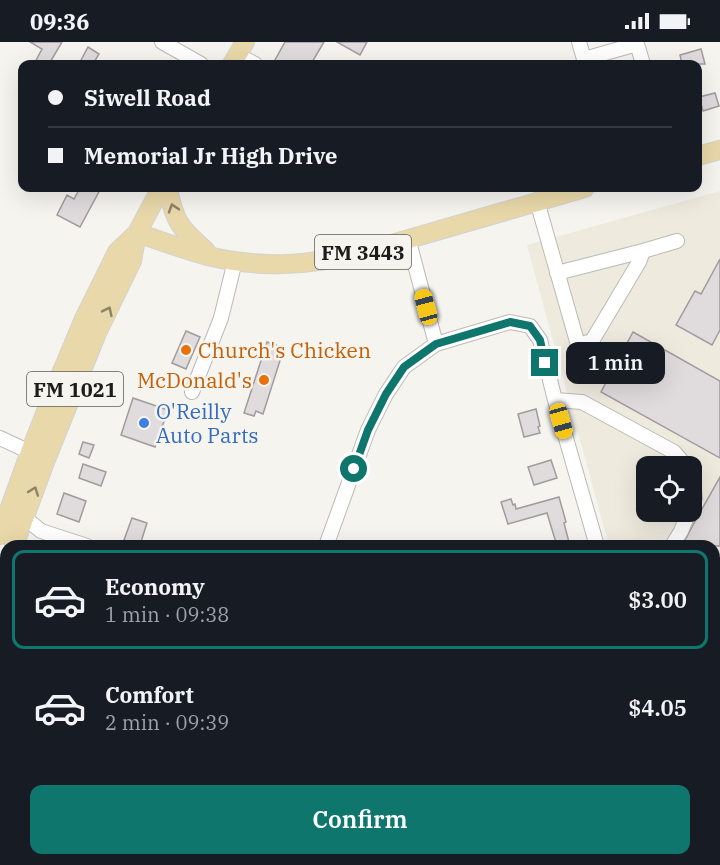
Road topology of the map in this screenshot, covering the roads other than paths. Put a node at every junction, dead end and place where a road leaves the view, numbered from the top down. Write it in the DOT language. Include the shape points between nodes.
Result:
graph roads {
  1 [pos="162,42"];
  2 [pos="579,42"];
  3 [pos="194,60"];
  4 [pos="642,60"];
  5 [pos="720,150"];
  6 [pos="702,155"];
  7 [pos="158,192"];
  8 [pos="169,192"];
  9 [pos="566,192"];
  10 [pos="537,201"];
  11 [pos="137,233"];
  12 [pos="408,238"];
  13 [pos="677,241"];
  14 [pos="643,251"];
  15 [pos="212,256"];
  16 [pos="235,261"];
  17 [pos="557,273"];
  18 [pos="436,344"];
  19 [pos="192,392"];
  20 [pos="555,400"];
  21 [pos="0,438"];
  22 [pos="30,452"];
  23 [pos="677,456"];
  24 [pos="17,514"];
  25 [pos="685,522"];
  26 [pos="0,535"];
  27 [pos="15,540"];
  28 [pos="69,540"];
  29 [pos="328,540"];
  30 [pos="595,540"];
  31 [pos="676,540"];
  1 -- 3 [label="street"];
  2 -- 4 [label="street" via="584,59 637,44"];
  5 -- 6 [label="main road"];
  7 -- 11 [label="main road, FM 1021"];
  15 -- 8 [label="main road, one-way" via="186,234"];
  9 -- 10 [label="main road, FM 3443"];
  10 -- 12 [label="main road, FM 3443"];
  10 -- 17 [label="street"];
  11 -- 15 [label="main road, FM 3443"];
  11 -- 22 [label="main road, FM 1021" via="117,252 83,321"];
  24 -- 11 [label="main road, FM 1021, one-way" via="45,462 97,333 132,261"];
  12 -- 16 [label="main road, FM 3443" via="308,263"];
  12 -- 18 [label="street"];
  13 -- 14 [label="street"];
  14 -- 17 [label="street"];
  14 -- 17 [label="street" via="592,341 578,345"];
  15 -- 16 [label="main road, FM 3443"];
  16 -- 19 [label="street" via="221,318"];
  18 -- 20 [label="street" via="510,322 530,326 540,340"];
  18 -- 29 [label="street" via="404,367 386,394 368,430"];
  20 -- 23 [label="street" via="582,402"];
  20 -- 30 [label="street"];
  21 -- 22 [label="street"];
  22 -- 24 [label="main road, FM 1021"];
  24 -- 26 [label="main road, FM 1021"];
  24 -- 27 [label="main road, FM 1021"];
  24 -- 28 [label="street" via="41,531"];
  25 -- 31 [label="street"];
}
